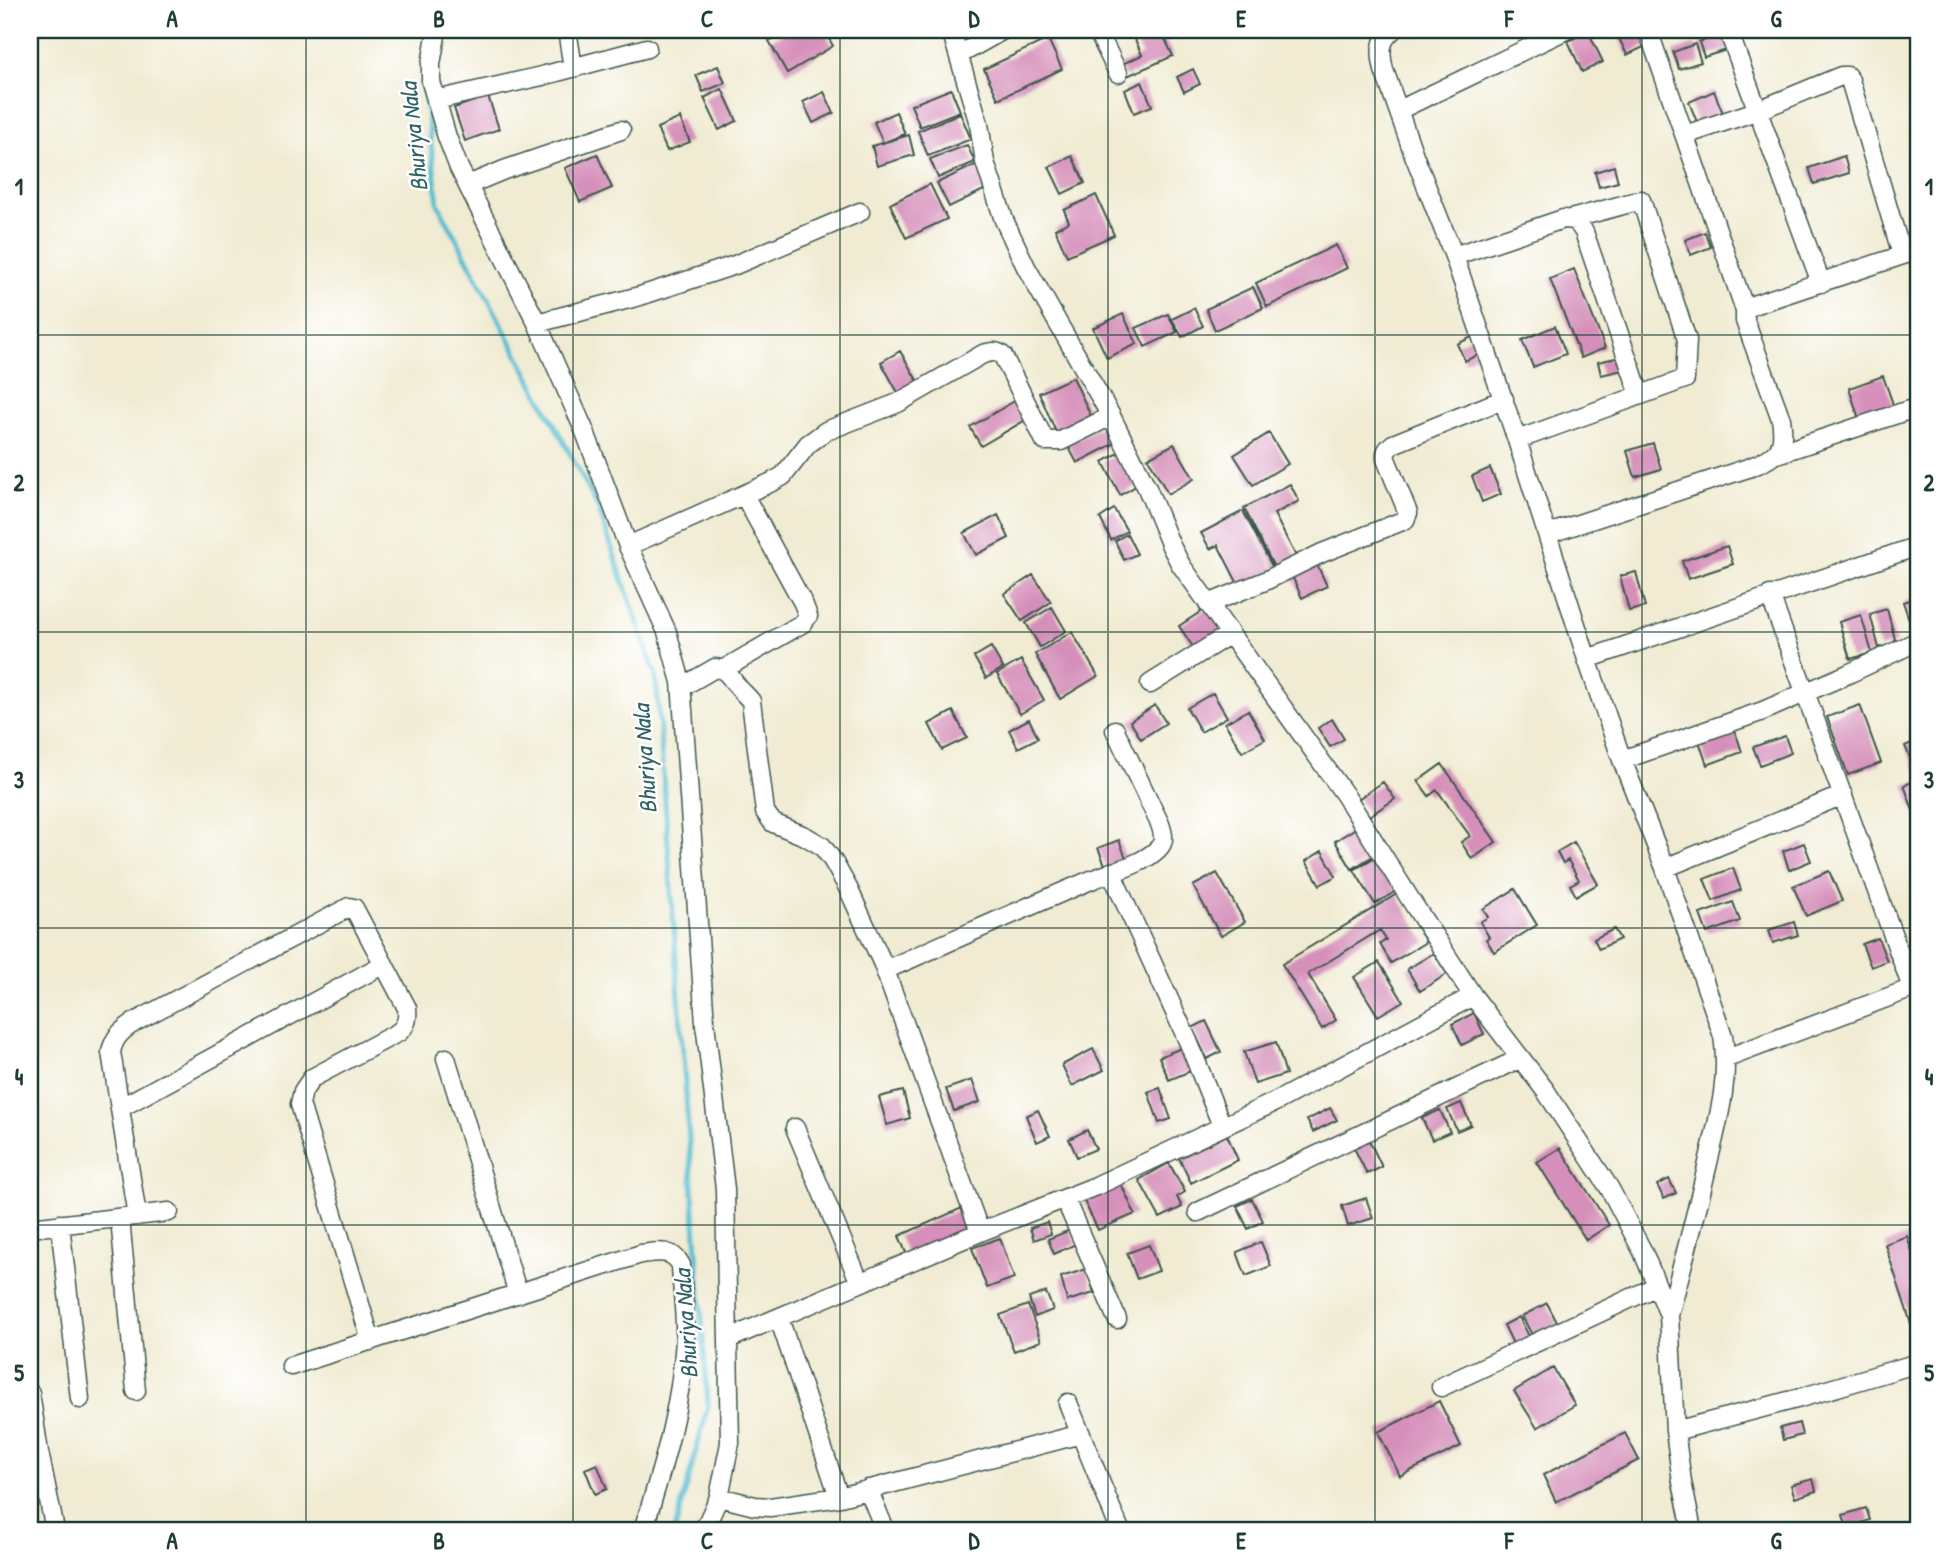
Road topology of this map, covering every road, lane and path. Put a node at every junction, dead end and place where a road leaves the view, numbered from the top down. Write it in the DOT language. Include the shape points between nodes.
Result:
graph roads {
  1 [pos="437,30"];
  2 [pos="567,30"];
  3 [pos="951,30"];
  4 [pos="1003,30"];
  5 [pos="1097,30"];
  6 [pos="1393,30"];
  7 [pos="1566,30"];
  8 [pos="1648,30"];
  9 [pos="1728,30"];
  10 [pos="647,48"];
  11 [pos="958,55"];
  12 [pos="573,68"];
  13 [pos="1118,73"];
  14 [pos="436,100"];
  15 [pos="1399,110"];
  16 [pos="1759,110"];
  17 [pos="621,130"];
  18 [pos="1685,135"];
  19 [pos="468,185"];
  20 [pos="860,212"];
  21 [pos="1571,219"];
  22 [pos="1910,252"];
  23 [pos="1454,257"];
  24 [pos="1821,283"];
  25 [pos="1745,310"];
  26 [pos="537,323"];
  27 [pos="1640,395"];
  28 [pos="1504,399"];
  29 [pos="1918,407"];
  30 [pos="1111,416"];
  31 [pos="1517,440"];
  32 [pos="1777,454"];
  33 [pos="744,495"];
  34 [pos="1548,534"];
  35 [pos="628,546"];
  36 [pos="1918,546"];
  37 [pos="1770,595"];
  38 [pos="1208,604"];
  39 [pos="1230,634"];
  40 [pos="1918,641"];
  41 [pos="1587,659"];
  42 [pos="724,669"];
  43 [pos="1150,684"];
  44 [pos="682,687"];
  45 [pos="1804,694"];
  46 [pos="1115,730"];
  47 [pos="1622,760"];
  48 [pos="1843,795"];
  49 [pos="1665,868"];
  50 [pos="1111,872"];
  51 [pos="384,964"];
  52 [pos="885,970"];
  53 [pos="1915,987"];
  54 [pos="1474,996"];
  55 [pos="446,1058"];
  56 [pos="1521,1058"];
  57 [pos="1727,1058"];
  58 [pos="120,1108"];
  59 [pos="1222,1126"];
  60 [pos="795,1128"];
  61 [pos="1065,1199"];
  62 [pos="169,1212"];
  63 [pos="1198,1212"];
  64 [pos="129,1217"];
  65 [pos="60,1224"];
  66 [pos="30,1228"];
  67 [pos="980,1232"];
  68 [pos="860,1283"];
  69 [pos="1657,1286"];
  70 [pos="518,1294"];
  71 [pos="1669,1315"];
  72 [pos="779,1318"];
  73 [pos="1117,1320"];
  74 [pos="728,1339"];
  75 [pos="371,1341"];
  76 [pos="1918,1363"];
  77 [pos="291,1366"];
  78 [pos="1441,1387"];
  79 [pos="136,1391"];
  80 [pos="30,1393"];
  81 [pos="80,1399"];
  82 [pos="1068,1403"];
  83 [pos="1675,1431"];
  84 [pos="1082,1434"];
  85 [pos="868,1489"];
  86 [pos="719,1497"];
  87 [pos="839,1497"];
  88 [pos="707,1528"];
  89 [pos="55,1530"];
  90 [pos="643,1530"];
  91 [pos="885,1530"];
  92 [pos="1119,1530"];
  93 [pos="1692,1530"];
  1 -- 14 [label="street" via="430,64"];
  2 -- 12 [label="street"];
  3 -- 11 [label="street"];
  4 -- 11 [label="street"];
  5 -- 13 [label="street"];
  6 -- 15 [label="street" via="1381,46 1381,56"];
  7 -- 15 [label="street"];
  8 -- 18 [label="street"];
  9 -- 16 [label="street"];
  10 -- 12 [label="street"];
  11 -- 30 [label="street" via="1004,220"];
  12 -- 14 [label="street"];
  14 -- 19 [label="street"];
  15 -- 23 [label="street"];
  16 -- 18 [label="street"];
  16 -- 22 [label="street" via="1847,76"];
  16 -- 24 [label="street"];
  17 -- 19 [label="street"];
  18 -- 25 [label="street"];
  19 -- 26 [label="street"];
  20 -- 26 [label="street" via="735,265"];
  21 -- 23 [label="street"];
  21 -- 27 [label="street" via="1584,232"];
  21 -- 27 [label="street" via="1641,200 1688,340 1685,379"];
  22 -- 24 [label="street"];
  23 -- 28 [label="street"];
  24 -- 25 [label="street"];
  25 -- 32 [label="street" via="1781,419 1784,434"];
  26 -- 35 [label="street"];
  27 -- 31 [label="street"];
  28 -- 31 [label="street"];
  28 -- 38 [label="street" via="1388,448 1386,459 1408,513 1405,520"];
  29 -- 32 [label="street"];
  30 -- 33 [label="street" via="1061,441 1045,441 1003,356 992,351 898,403 826,431 808,444 783,476"];
  30 -- 38 [label="street" via="1171,546"];
  31 -- 34 [label="street"];
  32 -- 34 [label="street" via="1751,467"];
  33 -- 35 [label="street"];
  33 -- 42 [label="street" via="808,615 803,623"];
  34 -- 41 [label="street"];
  35 -- 44 [label="street" via="667,632"];
  36 -- 37 [label="street"];
  37 -- 41 [label="street"];
  37 -- 45 [label="street"];
  38 -- 39 [label="street"];
  39 -- 43 [label="street"];
  39 -- 54 [label="street" via="1345,795"];
  40 -- 45 [label="street"];
  41 -- 47 [label="street"];
  42 -- 44 [label="street" via="715,668"];
  42 -- 52 [label="street" via="751,701 767,817 815,842 833,860"];
  44 -- 74 [label="street" via="705,1023 725,1189"];
  45 -- 47 [label="street"];
  45 -- 48 [label="street"];
  46 -- 50 [label="street" via="1164,837 1157,850 1136,864"];
  47 -- 49 [label="street"];
  48 -- 49 [label="street"];
  48 -- 53 [label="street"];
  49 -- 57 [label="street" via="1720,1022"];
  50 -- 52 [label="street"];
  50 -- 59 [label="street"];
  51 -- 58 [label="street"];
  51 -- 58 [label="street" via="355,908 349,907 122,1029 111,1052"];
  51 -- 75 [label="street" via="407,1008 406,1024 312,1079 300,1104"];
  52 -- 67 [label="street"];
  53 -- 57 [label="street"];
  54 -- 56 [label="street"];
  54 -- 59 [label="street"];
  55 -- 70 [label="street"];
  56 -- 63 [label="street"];
  56 -- 69 [label="street" via="1610,1189"];
  57 -- 71 [label="street" via="1724,1093"];
  58 -- 64 [label="street"];
  59 -- 61 [label="street"];
  60 -- 68 [label="street"];
  61 -- 67 [label="street"];
  61 -- 73 [label="street"];
  62 -- 64 [label="street"];
  64 -- 65 [label="street"];
  64 -- 79 [label="street"];
  65 -- 66 [label="street"];
  65 -- 81 [label="street"];
  67 -- 68 [label="street"];
  68 -- 72 [label="street"];
  69 -- 71 [label="street"];
  69 -- 78 [label="street"];
  70 -- 75 [label="street"];
  70 -- 90 [label="street" via="641,1254 670,1253 681,1265 685,1338 676,1420"];
  71 -- 83 [label="street"];
  72 -- 74 [label="street"];
  72 -- 87 [label="street"];
  74 -- 86 [label="street" via="730,1443"];
  75 -- 77 [label="street"];
  76 -- 83 [label="street"];
  80 -- 89 [label="street"];
  82 -- 84 [label="street"];
  83 -- 93 [label="street"];
  84 -- 85 [label="street"];
  84 -- 92 [label="street"];
  85 -- 87 [label="street"];
  85 -- 91 [label="street"];
  86 -- 87 [label="street" via="770,1507"];
  86 -- 88 [label="street"];
}
